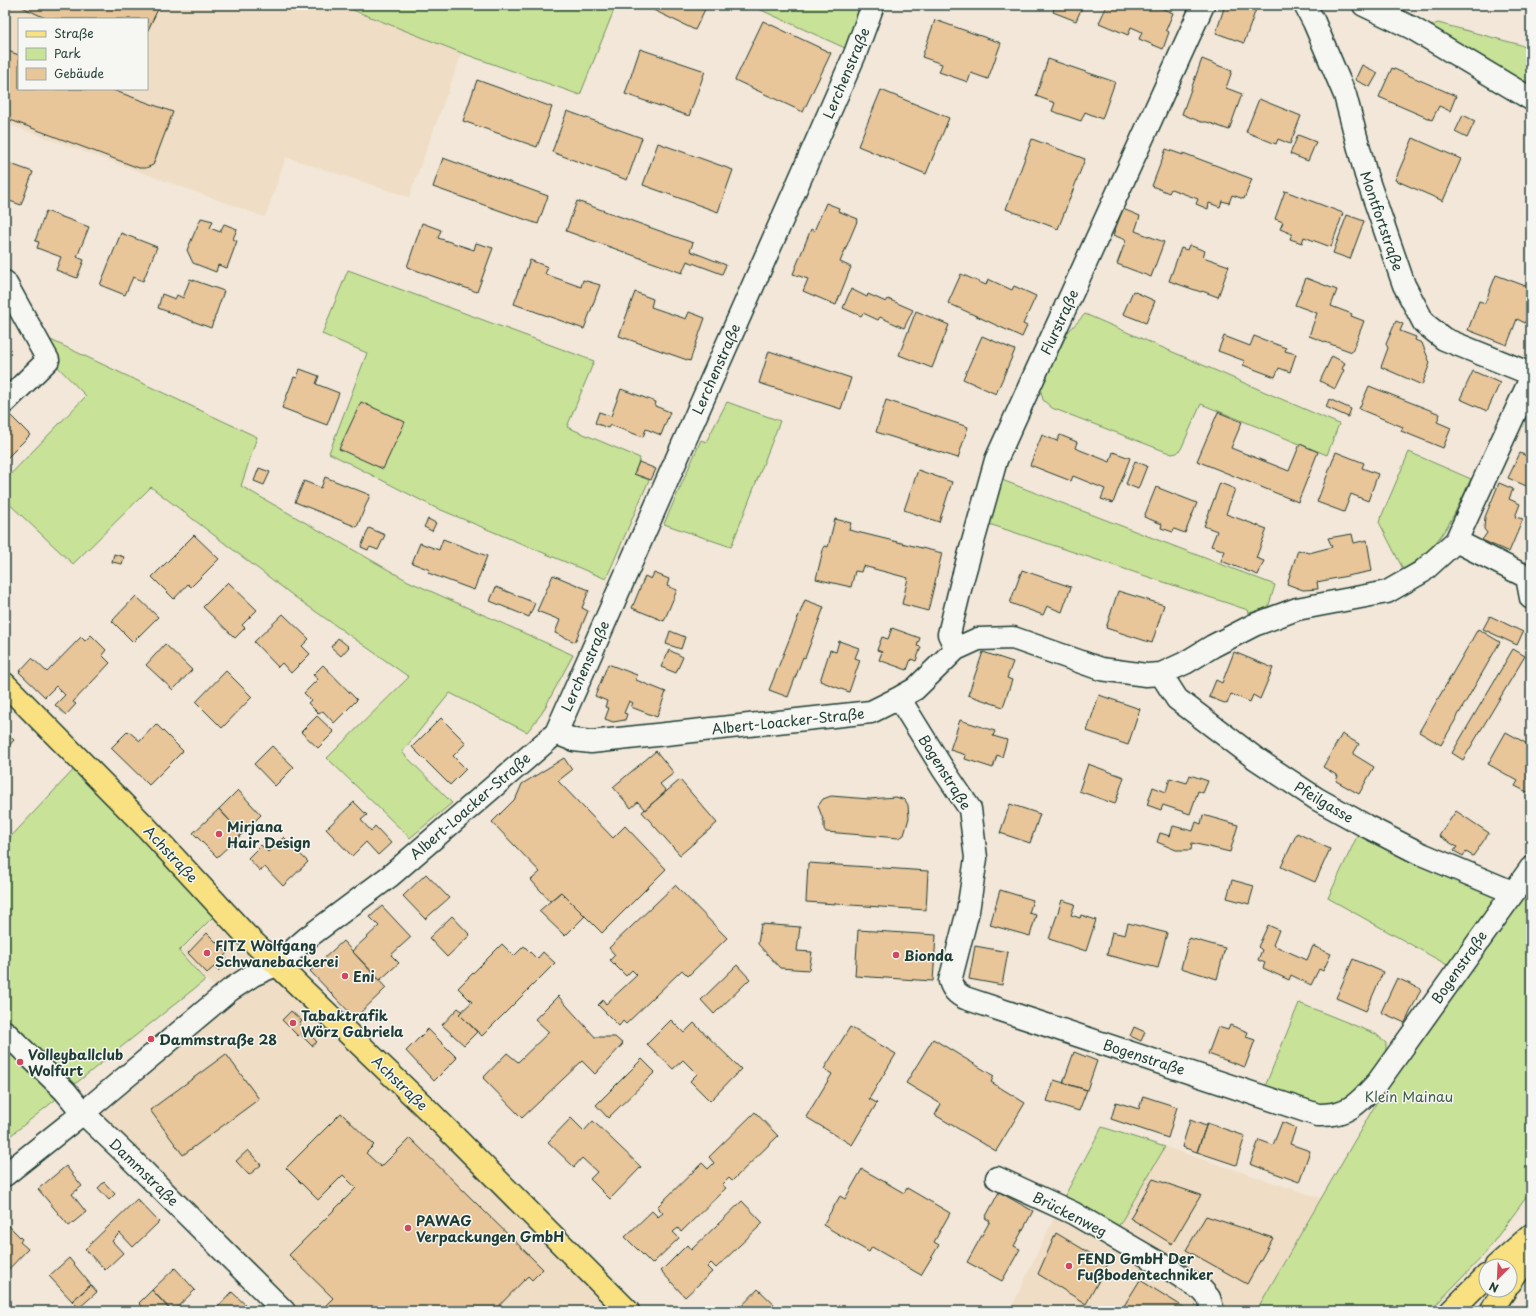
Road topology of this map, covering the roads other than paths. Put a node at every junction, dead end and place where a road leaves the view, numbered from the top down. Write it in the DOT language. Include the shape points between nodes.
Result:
graph roads {
  1 [pos="873,5"];
  2 [pos="1203,5"];
  3 [pos="1305,5"];
  4 [pos="1364,5"];
  5 [pos="1531,99"];
  6 [pos="5,282"];
  7 [pos="1531,374"];
  8 [pos="1531,378"];
  9 [pos="5,402"];
  10 [pos="1456,541"];
  11 [pos="1529,577"];
  12 [pos="1531,598"];
  13 [pos="956,649"];
  14 [pos="1161,674"];
  15 [pos="5,684"];
  16 [pos="899,698"];
  17 [pos="556,733"];
  18 [pos="1531,868"];
  19 [pos="1512,892"];
  20 [pos="276,965"];
  21 [pos="5,1032"];
  22 [pos="83,1113"];
  23 [pos="5,1175"];
  24 [pos="997,1178"];
  25 [pos="1531,1236"];
  26 [pos="1531,1254"];
  27 [pos="1505,1258"];
  28 [pos="1518,1273"];
  29 [pos="1478,1284"];
  30 [pos="1500,1298"];
  31 [pos="284,1311"];
  32 [pos="628,1311"];
  33 [pos="1213,1311"];
  34 [pos="1451,1311"];
  35 [pos="1491,1311"];
  1 -- 17 [label="street, Lerchenstraße" via="855,54"];
  2 -- 13 [label="street, Flurstraße" via="996,460 949,634"];
  3 -- 7 [label="street, Montfortstraße" via="1345,95 1366,175 1404,285 1424,323 1444,339"];
  4 -- 5 [label="street" via="1412,28"];
  6 -- 9 [label="street" via="48,360"];
  8 -- 10 [label="street, Albert-Loacker-Straße"];
  10 -- 11 [label="street"];
  10 -- 14 [label="street, Albert-Loacker-Straße" via="1422,572 1387,592 1297,609 1254,625"];
  11 -- 12 [label="street"];
  13 -- 14 [label="street, Albert-Loacker-Straße" via="978,640 1013,638 1100,669 1146,675"];
  13 -- 16 [label="street, Albert-Loacker-Straße" via="915,689"];
  14 -- 19 [label="street, Pfeilgasse" via="1177,699 1255,758 1317,799 1419,853"];
  15 -- 20 [label="main road, Achstraße" via="147,828"];
  16 -- 17 [label="street, Albert-Loacker-Straße" via="871,712 655,736 590,742 574,740"];
  16 -- 19 [label="street, Bogenstraße" via="970,809 976,858 968,911 950,981 957,994 1318,1115 1330,1116 1348,1110 1378,1082"];
  17 -- 20 [label="street, Albert-Loacker-Straße" via="390,876 307,938"];
  18 -- 19 [label="street, Bogenstraße"];
  20 -- 22 [label="street, Albert-Loacker-Straße" via="253,975 230,990"];
  20 -- 32 [label="main road, Achstraße" via="429,1110"];
  21 -- 22 [label="street, Dammstraße" via="65,1091"];
  22 -- 23 [label="street, Albert-Loacker-Straße"];
  22 -- 31 [label="street, Dammstraße"];
  24 -- 33 [label="street, Brückenweg" via="1073,1213 1166,1267 1202,1290 1209,1298"];
  25 -- 27 [label="main road"];
  26 -- 28 [label="main road"];
  29 -- 34 [label="main road"];
  30 -- 35 [label="main road"];
}
